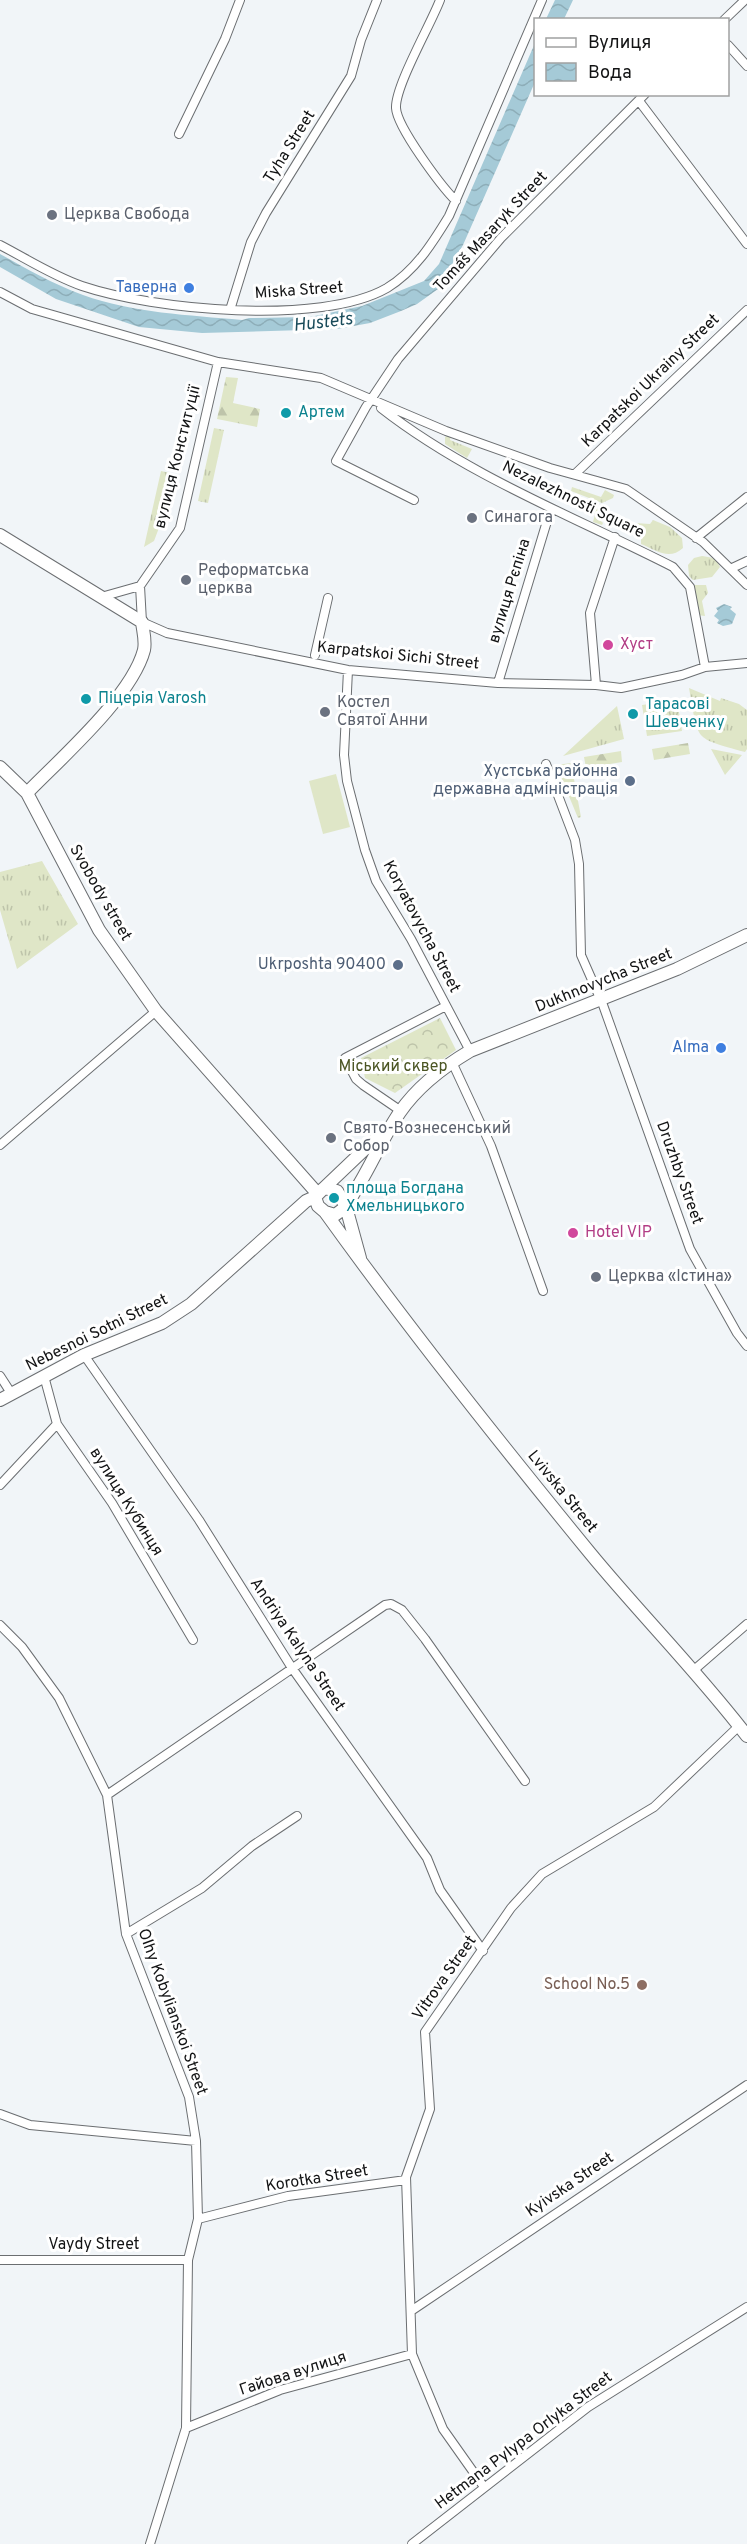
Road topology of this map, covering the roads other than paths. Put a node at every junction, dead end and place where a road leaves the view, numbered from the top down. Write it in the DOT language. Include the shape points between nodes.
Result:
graph roads {
  1 [pos="240,0"];
  2 [pos="376,0"];
  3 [pos="440,0"];
  4 [pos="542,0"];
  5 [pos="745,0"];
  6 [pos="534,18"];
  7 [pos="726,18"];
  8 [pos="534,19"];
  9 [pos="729,46"];
  10 [pos="747,66"];
  11 [pos="642,98"];
  12 [pos="179,134"];
  13 [pos="456,201"];
  14 [pos="747,244"];
  15 [pos="0,245"];
  16 [pos="0,292"];
  17 [pos="230,310"];
  18 [pos="747,310"];
  19 [pos="218,362"];
  20 [pos="371,401"];
  21 [pos="575,474"];
  22 [pos="747,497"];
  23 [pos="414,501"];
  24 [pos="551,508"];
  25 [pos="0,535"];
  26 [pos="615,537"];
  27 [pos="696,538"];
  28 [pos="747,561"];
  29 [pos="733,568"];
  30 [pos="747,585"];
  31 [pos="140,586"];
  32 [pos="101,597"];
  33 [pos="328,598"];
  34 [pos="142,622"];
  35 [pos="315,655"];
  36 [pos="747,663"];
  37 [pos="705,667"];
  38 [pos="348,670"];
  39 [pos="498,683"];
  40 [pos="596,685"];
  41 [pos="546,764"];
  42 [pos="0,767"];
  43 [pos="27,793"];
  44 [pos="747,934"];
  45 [pos="601,1001"];
  46 [pos="446,1006"];
  47 [pos="156,1011"];
  48 [pos="470,1051"];
  49 [pos="452,1062"];
  50 [pos="399,1114"];
  51 [pos="0,1145"];
  52 [pos="319,1193"];
  53 [pos="346,1206"];
  54 [pos="325,1212"];
  55 [pos="361,1262"];
  56 [pos="543,1291"];
  57 [pos="747,1347"];
  58 [pos="84,1355"];
  59 [pos="0,1376"];
  60 [pos="44,1376"];
  61 [pos="5,1397"];
  62 [pos="57,1424"];
  63 [pos="0,1485"];
  64 [pos="747,1624"];
  65 [pos="0,1625"];
  66 [pos="193,1640"];
  67 [pos="292,1668"];
  68 [pos="694,1671"];
  69 [pos="743,1731"];
  70 [pos="525,1780"];
  71 [pos="107,1794"];
  72 [pos="297,1816"];
  73 [pos="126,1934"];
  74 [pos="483,1951"];
  75 [pos="747,2085"];
  76 [pos="0,2114"];
  77 [pos="196,2141"];
  78 [pos="406,2180"];
  79 [pos="198,2219"];
  80 [pos="0,2260"];
  81 [pos="188,2260"];
  82 [pos="747,2307"];
  83 [pos="411,2311"];
  84 [pos="412,2354"];
  85 [pos="186,2428"];
  86 [pos="484,2487"];
  87 [pos="150,2544"];
  88 [pos="412,2544"];
  1 -- 12 [label="street"];
  2 -- 17 [label="street, Tyha Street" via="351,76 251,242"];
  3 -- 13 [label="street" via="399,90 396,108 438,181"];
  4 -- 6 [label="street, Miska Street"];
  5 -- 7 [label="street"];
  8 -- 13 [label="street, Miska Street"];
  9 -- 10 [label="street"];
  11 -- 14 [label="street"];
  11 -- 20 [label="street, Tomáš Masaryk Street" via="501,238 398,359"];
  13 -- 17 [label="street, Miska Street" via="427,252 397,281 373,295 329,307"];
  15 -- 17 [label="street, Miska Street" via="64,279 94,290 143,301"];
  16 -- 19 [label="street, Nezalezhnosti Square" via="32,309"];
  18 -- 21 [label="street, Karpatskoi Ukrainy Street"];
  19 -- 20 [label="street, Nezalezhnosti Square" via="321,378"];
  19 -- 31 [label="street, вулиця Конституції" via="180,528"];
  20 -- 21 [label="street, Nezalezhnosti Square" via="456,435"];
  20 -- 23 [label="street, Tomáš Masaryk Street" via="336,461"];
  20 -- 24 [label="street, Nezalezhnosti Square" via="404,426"];
  21 -- 27 [label="street, Nezalezhnosti Square" via="626,489"];
  22 -- 27 [label="street"];
  24 -- 26 [label="street, Nezalezhnosti Square"];
  24 -- 39 [label="street, вулиця Рєпіна"];
  25 -- 32 [label="main road, Karpatskoi Sichi Street"];
  26 -- 37 [label="street, Nezalezhnosti Square" via="673,567 690,587"];
  26 -- 40 [label="street" via="590,613"];
  27 -- 29 [label="street, Nezalezhnosti Square"];
  28 -- 29 [label="street"];
  29 -- 30 [label="street, Nezalezhnosti Square"];
  31 -- 32 [label="street"];
  31 -- 34 [label="street"];
  32 -- 34 [label="main road, Karpatskoi Sichi Street"];
  33 -- 35 [label="street"];
  34 -- 38 [label="street, Karpatskoi Sichi Street" via="176,636"];
  34 -- 43 [label="main road" via="144,649 125,688"];
  36 -- 37 [label="street, Karpatskoi Sichi Street"];
  37 -- 40 [label="street, Karpatskoi Sichi Street" via="621,688"];
  38 -- 39 [label="street, Karpatskoi Sichi Street"];
  38 -- 46 [label="street, Koryatovycha Street" via="344,755 360,834 376,880"];
  39 -- 40 [label="street, Karpatskoi Sichi Street"];
  41 -- 45 [label="street, Druzhby Street" via="575,840 581,956"];
  42 -- 43 [label="main road, Svobody street"];
  43 -- 47 [label="main road, Svobody street" via="91,917"];
  44 -- 45 [label="main road, Dukhnovycha Street"];
  45 -- 48 [label="main road, Dukhnovycha Street"];
  45 -- 57 [label="street, Druzhby Street" via="690,1249"];
  46 -- 48 [label="street, Koryatovycha Street"];
  46 -- 50 [label="street" via="345,1058 356,1078"];
  47 -- 51 [label="street"];
  47 -- 52 [label="main road, Svobody street"];
  48 -- 49 [label="main road"];
  49 -- 50 [label="main road" via="436,1073"];
  49 -- 56 [label="street" via="491,1146"];
  50 -- 52 [label="main road"];
  50 -- 53 [label="main road"];
  52 -- 53 [label="main road" via="337,1191"];
  52 -- 54 [label="main road" via="318,1206"];
  52 -- 58 [label="main road, Nebesnoi Sotni Street" via="191,1304 162,1323"];
  53 -- 54 [label="main road" via="335,1215"];
  53 -- 55 [label="main road, Lvivska Street"];
  54 -- 55 [label="main road, Lvivska Street"];
  55 -- 68 [label="main road, Lvivska Street" via="387,1300 592,1555"];
  58 -- 60 [label="main road, Nebesnoi Sotni Street"];
  58 -- 67 [label="street, Andriya Kalyna Street" via="199,1520"];
  59 -- 61 [label="street"];
  60 -- 61 [label="main road, Nebesnoi Sotni Street"];
  60 -- 62 [label="street, вулиця Кубинця"];
  62 -- 63 [label="street"];
  62 -- 66 [label="street, вулиця Кубинця" via="112,1503"];
  64 -- 68 [label="street"];
  65 -- 71 [label="street, Olhy Kobylianskoi Street" via="22,1647 59,1698"];
  67 -- 70 [label="street" via="391,1604 402,1610"];
  67 -- 71 [label="street"];
  67 -- 74 [label="street, Andriya Kalyna Street" via="427,1858 440,1890"];
  68 -- 69 [label="main road, Lvivska Street"];
  69 -- 74 [label="street, Vitrova Street" via="654,1808 542,1874 511,1908"];
  71 -- 73 [label="street, Olhy Kobylianskoi Street"];
  72 -- 73 [label="street" via="252,1846 202,1888"];
  73 -- 77 [label="street, Olhy Kobylianskoi Street" via="189,2097"];
  74 -- 78 [label="street, Vitrova Street" via="425,2032 430,2109"];
  75 -- 83 [label="street, Kyivska Street"];
  76 -- 77 [label="street" via="30,2125"];
  77 -- 79 [label="street, Olhy Kobylianskoi Street"];
  78 -- 79 [label="street, Korotka Street" via="288,2196"];
  78 -- 83 [label="street, Vitrova Street"];
  79 -- 81 [label="street, Olhy Kobylianskoi Street"];
  80 -- 81 [label="street, Vaydy Street"];
  81 -- 85 [label="street, Olhy Kobylianskoi Street"];
  82 -- 86 [label="street, Hetmana Pylypa Orlyka Street" via="588,2407"];
  83 -- 84 [label="street, Vitrova Street"];
  84 -- 85 [label="street, Гайова вулиця" via="280,2390"];
  84 -- 86 [label="street, Vitrova Street" via="443,2429"];
  85 -- 87 [label="street, Olhy Kobylianskoi Street"];
  86 -- 88 [label="street, Hetmana Pylypa Orlyka Street"];
}
